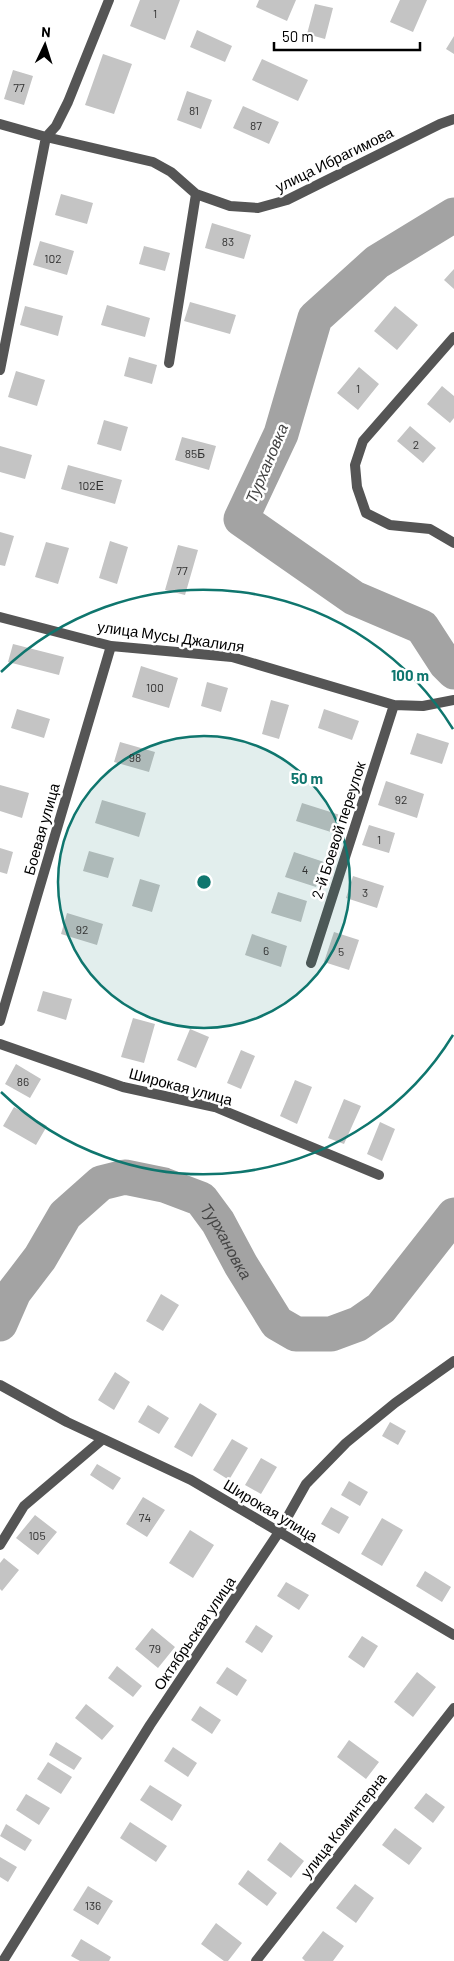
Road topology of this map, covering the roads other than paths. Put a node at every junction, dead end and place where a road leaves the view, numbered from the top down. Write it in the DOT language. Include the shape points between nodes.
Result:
graph roads {
  1 [pos="109,0"];
  2 [pos="454,120"];
  3 [pos="0,124"];
  4 [pos="46,137"];
  5 [pos="196,194"];
  6 [pos="454,337"];
  7 [pos="169,363"];
  8 [pos="0,367"];
  9 [pos="454,543"];
  10 [pos="0,617"];
  11 [pos="111,646"];
  12 [pos="454,700"];
  13 [pos="394,705"];
  14 [pos="311,963"];
  15 [pos="0,1020"];
  16 [pos="0,1044"];
  17 [pos="379,1175"];
  18 [pos="454,1361"];
  19 [pos="0,1385"];
  20 [pos="103,1439"];
  21 [pos="279,1532"];
  22 [pos="0,1545"];
  23 [pos="454,1635"];
  24 [pos="454,1708"];
  25 [pos="3,1961"];
  26 [pos="256,1961"];
  1 -- 4 [label="street" via="68,102 56,126"];
  2 -- 5 [label="street, улица Ибрагимова" via="287,200 258,208 230,206"];
  3 -- 4 [label="street, улица Ибрагимова"];
  4 -- 5 [label="street, улица Ибрагимова" via="153,162 171,172"];
  4 -- 8 [label="street"];
  5 -- 7 [label="street"];
  6 -- 9 [label="street" via="363,441 355,465 357,487 366,513 390,526 430,529"];
  10 -- 11 [label="street, улица Мусы Джалиля"];
  11 -- 13 [label="street, улица Мусы Джалиля" via="232,657"];
  11 -- 15 [label="street, Боевая улица"];
  12 -- 13 [label="street, улица Мусы Джалиля" via="423,706"];
  13 -- 14 [label="street, 2-й Боевой переулок"];
  16 -- 17 [label="street, Широкая улица" via="123,1087 214,1107"];
  18 -- 21 [label="street, Октябрьская улица" via="346,1443 306,1484"];
  19 -- 20 [label="street, Широкая улица"];
  20 -- 21 [label="street, Широкая улица" via="191,1480"];
  20 -- 22 [label="street" via="24,1506"];
  21 -- 23 [label="street, Широкая улица"];
  21 -- 25 [label="street, Октябрьская улица" via="150,1725"];
  24 -- 26 [label="street, улица Коминтерна"];
}
